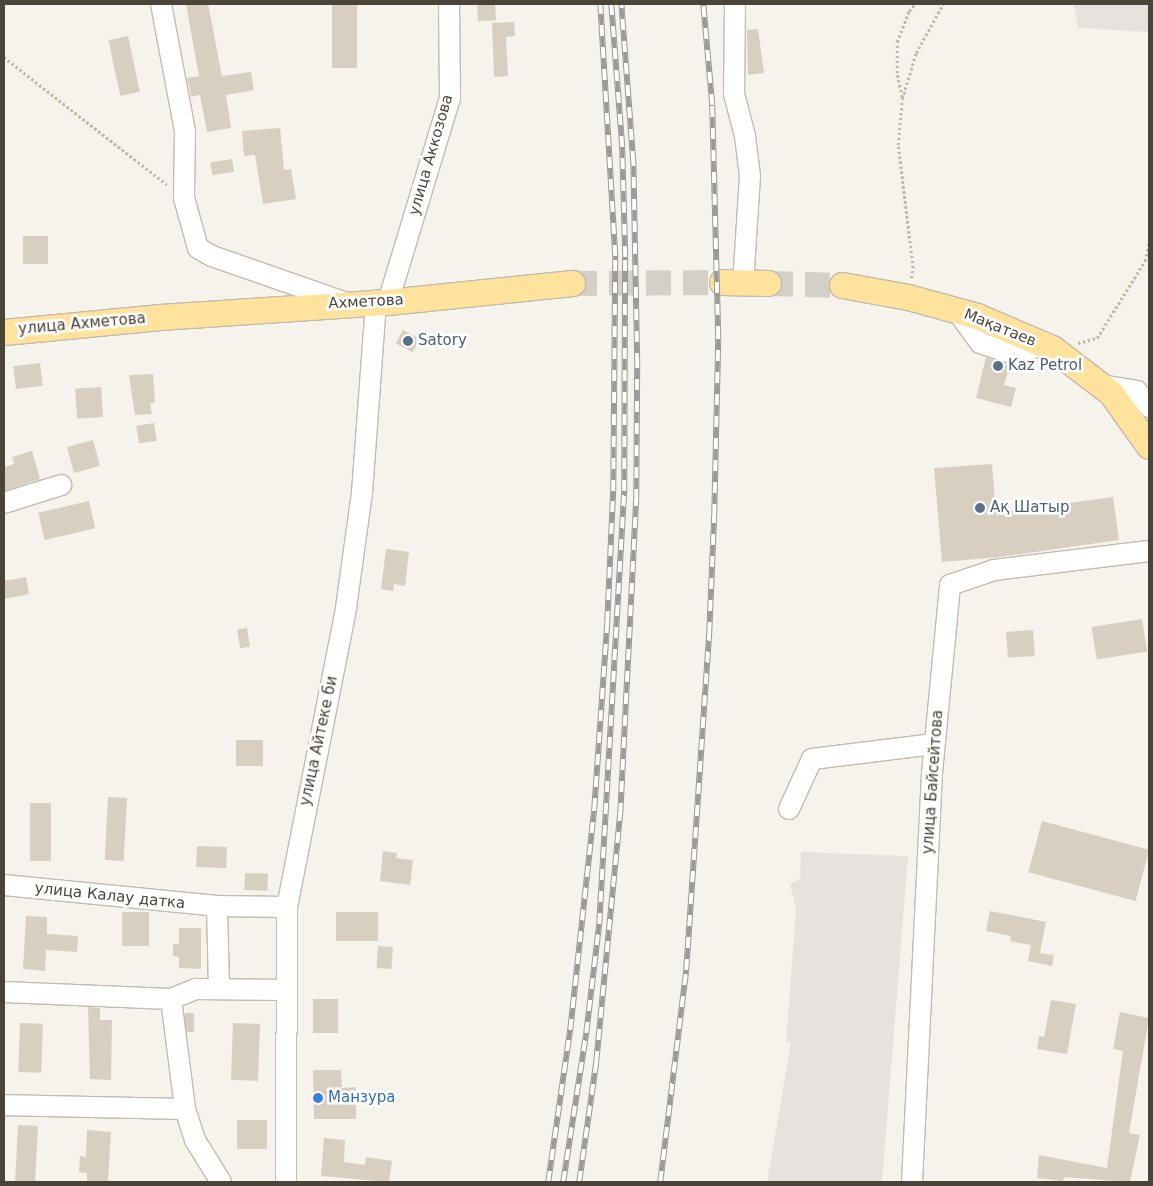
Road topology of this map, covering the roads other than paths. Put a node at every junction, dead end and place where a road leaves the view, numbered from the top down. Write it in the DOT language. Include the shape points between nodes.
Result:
graph roads {
  1 [pos="161,4"];
  2 [pos="449,4"];
  3 [pos="736,4"];
  4 [pos="732,282"];
  5 [pos="572,283"];
  6 [pos="768,283"];
  7 [pos="842,285"];
  8 [pos="344,302"];
  9 [pos="382,302"];
  10 [pos="160,317"];
  11 [pos="4,332"];
  12 [pos="1100,385"];
  13 [pos="1149,407"];
  14 [pos="1149,446"];
  15 [pos="61,485"];
  16 [pos="4,503"];
  17 [pos="1149,551"];
  18 [pos="934,744"];
  19 [pos="789,809"];
  20 [pos="4,885"];
  21 [pos="217,906"];
  22 [pos="287,907"];
  23 [pos="219,989"];
  24 [pos="286,990"];
  25 [pos="4,992"];
  26 [pos="171,998"];
  27 [pos="4,1105"];
  28 [pos="185,1109"];
  29 [pos="221,1182"];
  30 [pos="286,1182"];
  31 [pos="912,1182"];
  1 -- 8 [label="street" via="185,131 184,198 198,248 212,256"];
  2 -- 9 [label="street, улица Аккозова" via="450,98"];
  3 -- 4 [label="street" via="734,94 750,176"];
  4 -- 6 [label="main road"];
  5 -- 9 [label="main road, Ахметова"];
  7 -- 12 [label="main road, Мақатаев" via="908,297 957,311 1047,346"];
  8 -- 9 [label="main road, Ахметова"];
  8 -- 10 [label="main road, Ахметова"];
  9 -- 22 [label="street, улица Айтеке би" via="346,608"];
  10 -- 11 [label="main road, улица Ахметова"];
  12 -- 13 [label="street" via="1137,391"];
  12 -- 14 [label="main road, Мақатаев" via="1111,393"];
  15 -- 16 [label="street"];
  17 -- 18 [label="street, улица Байсейтова" via="994,570 950,585"];
  18 -- 19 [label="street" via="812,759"];
  18 -- 31 [label="street, улица Байсейтова"];
  20 -- 21 [label="street, улица Калау датка"];
  21 -- 22 [label="street, улица Калау датка"];
  21 -- 23 [label="street"];
  22 -- 24 [label="street, улица Айтеке би"];
  23 -- 24 [label="street"];
  23 -- 26 [label="street" via="196,989"];
  24 -- 30 [label="street, улица Айтеке би"];
  25 -- 26 [label="street"];
  26 -- 28 [label="street"];
  27 -- 28 [label="street"];
  28 -- 29 [label="street" via="195,1140"];
}
